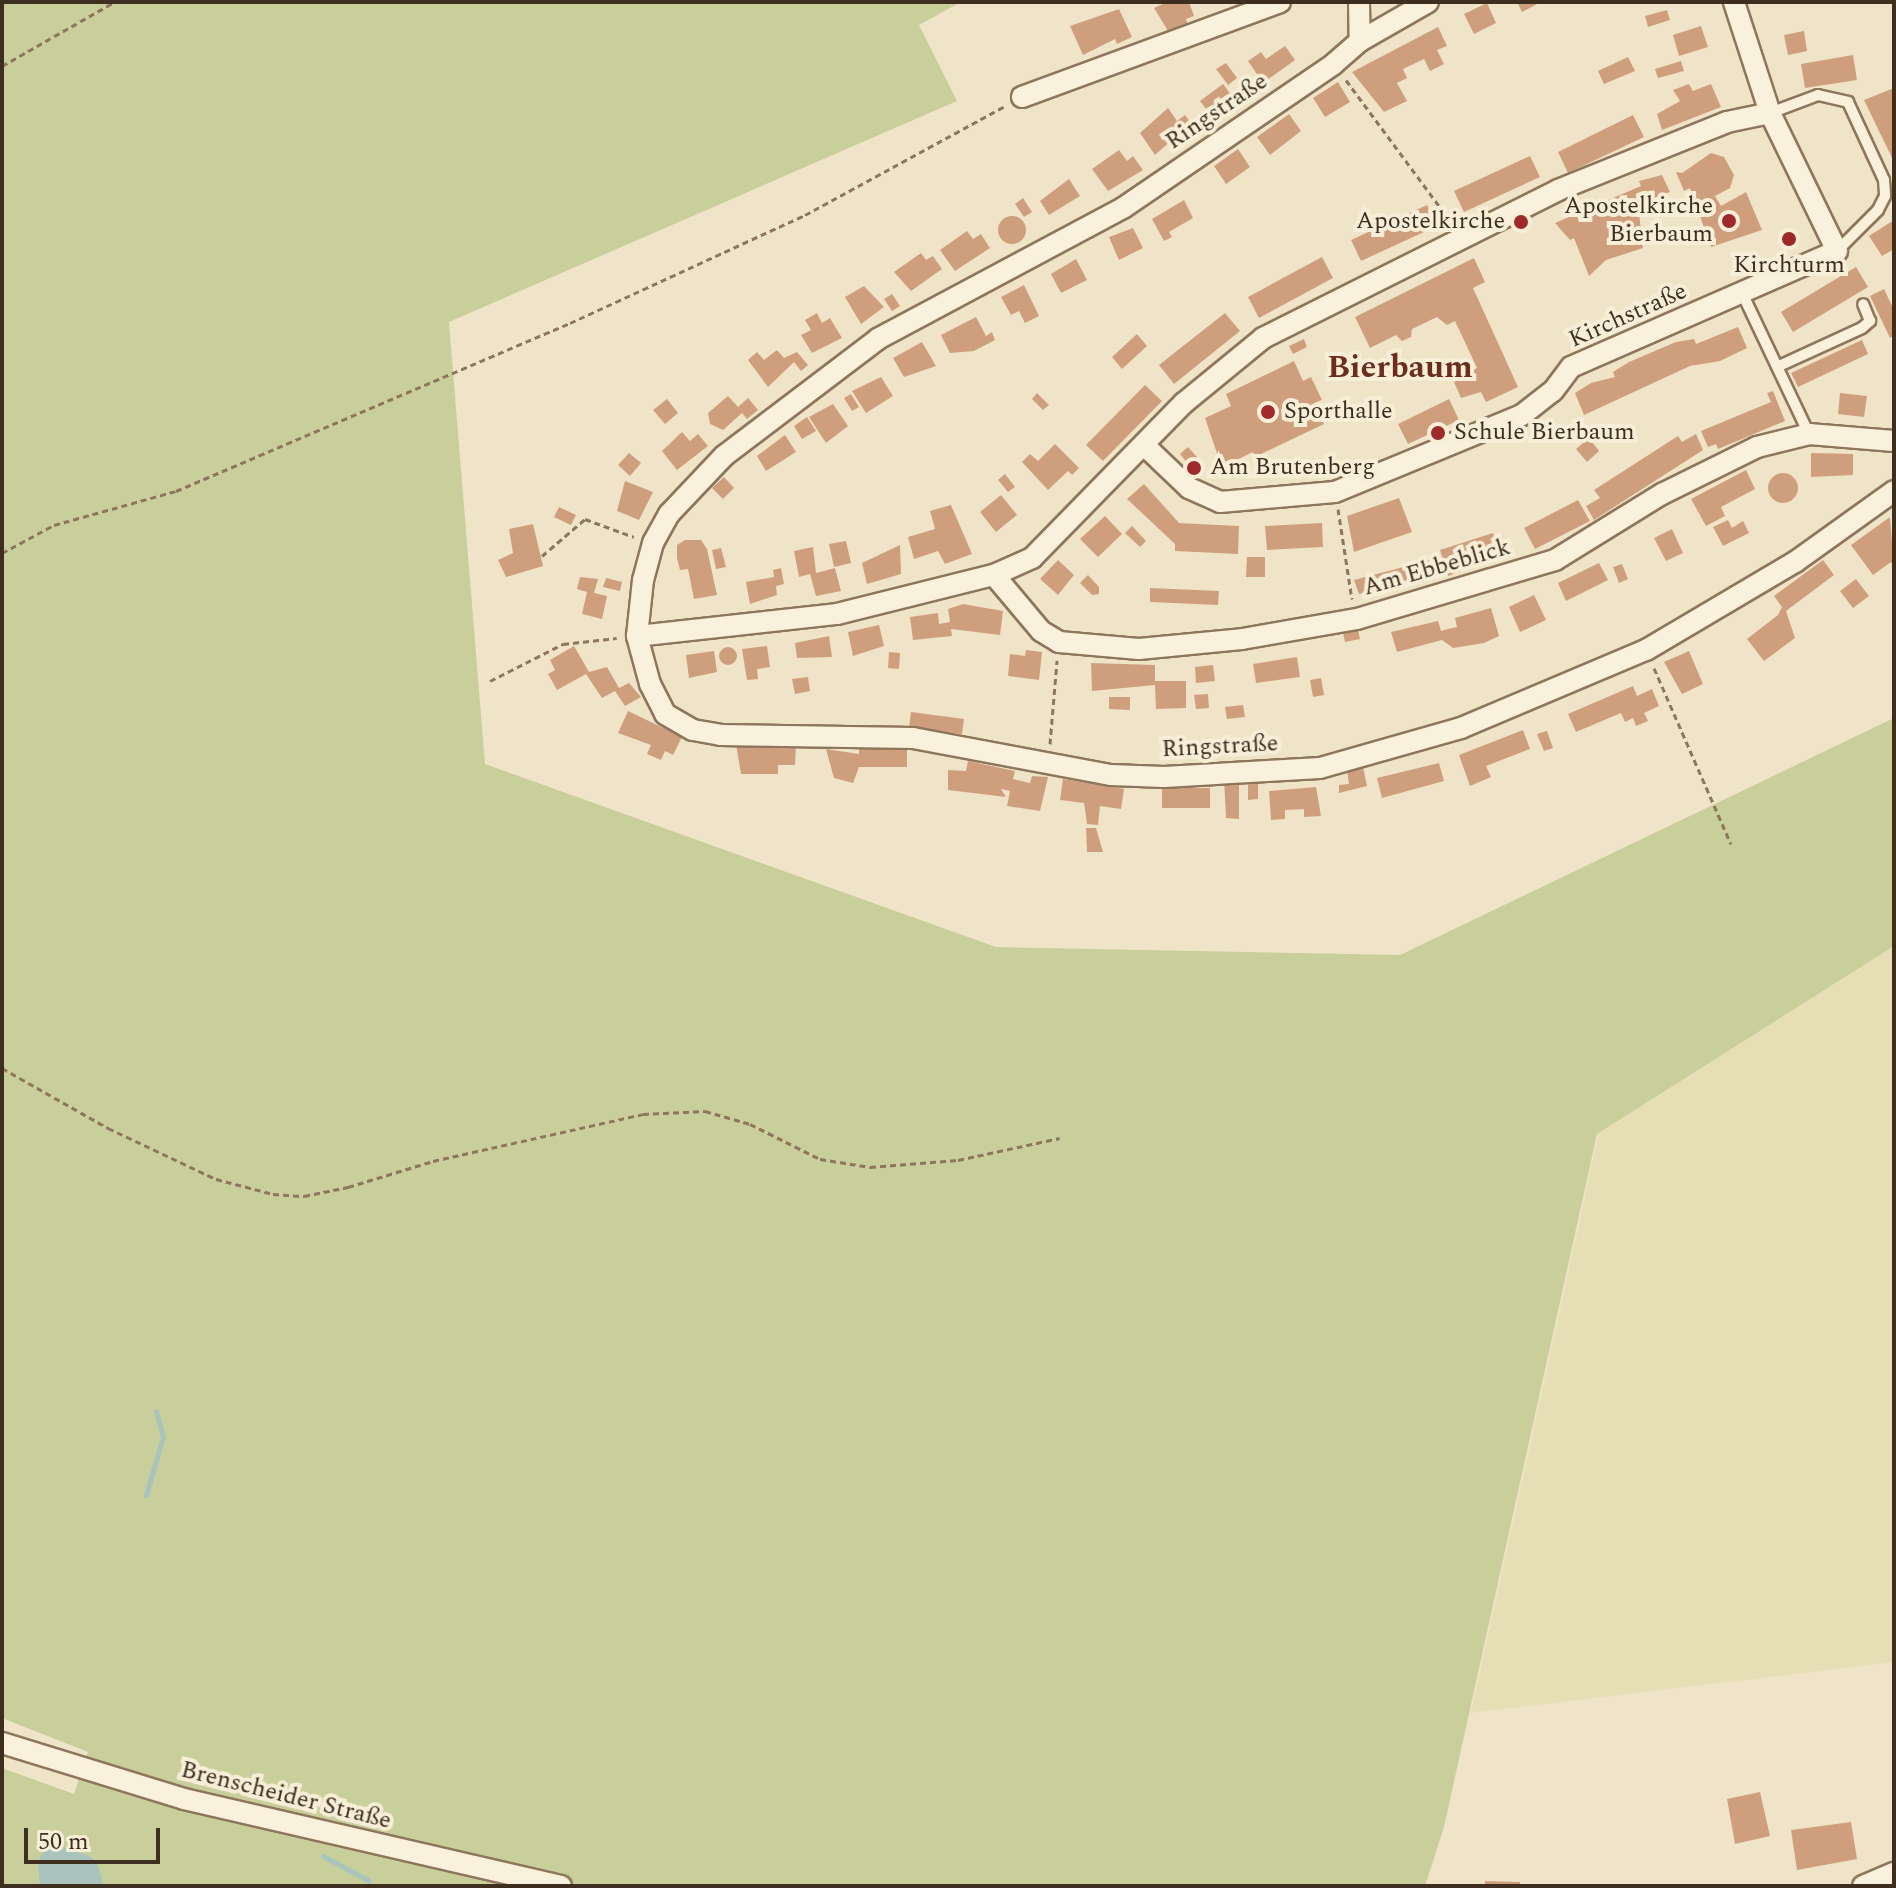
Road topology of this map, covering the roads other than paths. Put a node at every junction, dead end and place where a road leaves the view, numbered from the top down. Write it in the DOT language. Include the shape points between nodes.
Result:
graph roads {
  1 [pos="1280,2"];
  2 [pos="1359,2"];
  3 [pos="1428,2"];
  4 [pos="1734,2"];
  5 [pos="1360,41"];
  6 [pos="1022,97"];
  7 [pos="1770,113"];
  8 [pos="1837,251"];
  9 [pos="1743,295"];
  10 [pos="1863,304"];
  11 [pos="1779,366"];
  12 [pos="1809,434"];
  13 [pos="1894,441"];
  14 [pos="1145,446"];
  15 [pos="1894,491"];
  16 [pos="994,575"];
  17 [pos="637,636"];
  18 [pos="2,1743"];
  19 [pos="1894,1873"];
  20 [pos="531,1882"];
  21 [pos="561,1886"];
  22 [pos="1863,1886"];
  1 -- 6 [label="street"];
  2 -- 5 [label="street"];
  3 -- 5 [label="street, Ringstraße"];
  4 -- 7 [label="street"];
  5 -- 17 [label="street, Ringstraße" via="1123,208 878,339 724,456 669,514 653,543"];
  7 -- 8 [label="street"];
  7 -- 8 [label="lane, Kirchstraße" via="1818,95 1838,95 1848,102 1884,180 1885,196"];
  7 -- 14 [label="street" via="1727,122 1558,190 1263,338 1184,403"];
  8 -- 9 [label="street, Kirchstraße"];
  9 -- 11 [label="lane"];
  9 -- 14 [label="street, Kirchstraße" via="1571,367 1553,391 1522,415 1335,492 1220,502 1189,488"];
  10 -- 11 [label="lane" via="1870,321 1862,328"];
  11 -- 12 [label="lane"];
  12 -- 13 [label="street, Am Ebbeblick"];
  12 -- 16 [label="street, Am Ebbeblick" via="1714,465 1555,560 1357,619 1190,646 1095,647 1059,642 1041,631"];
  14 -- 16 [label="street" via="1032,558"];
  15 -- 17 [label="street, Ringstraße" via="1771,578 1646,650 1461,728 1320,768 1164,777 1072,769 913,738 720,735 693,730 665,714"];
  16 -- 17 [label="street" via="837,614"];
  18 -- 20 [label="street, Brenscheider Straße" via="184,1799"];
  19 -- 22 [label="street"];
  20 -- 21 [label="street, Brenscheider Straße"];
}
